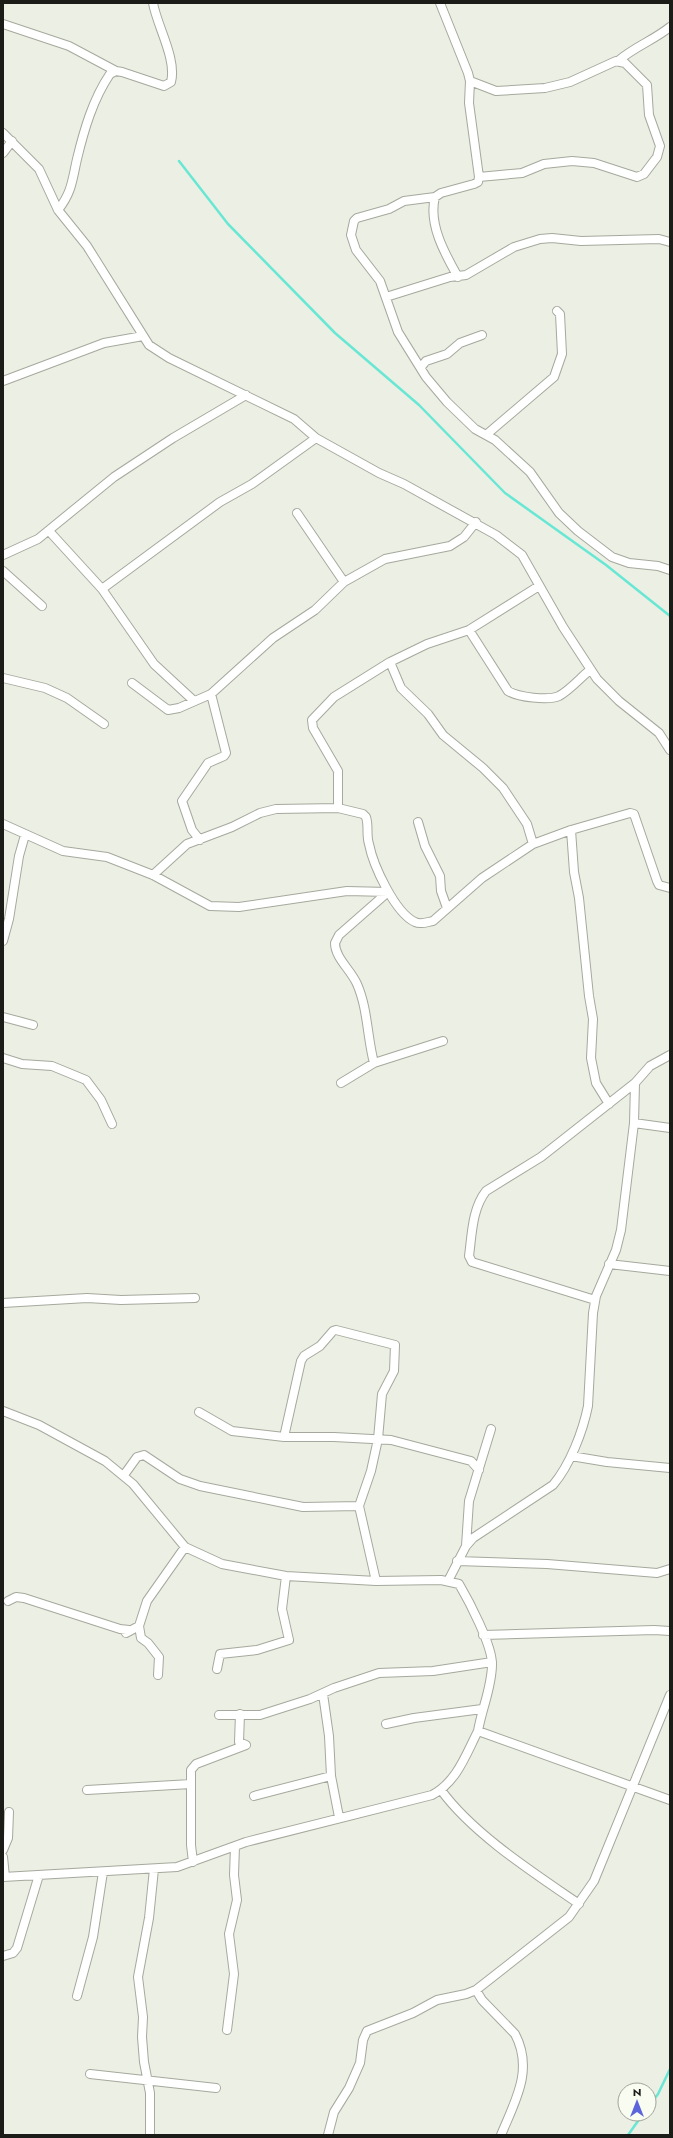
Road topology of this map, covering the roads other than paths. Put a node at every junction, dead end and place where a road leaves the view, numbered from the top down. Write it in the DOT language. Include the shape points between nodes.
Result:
graph roads {
  1 [pos="153,3"];
  2 [pos="440,3"];
  3 [pos="3,24"];
  4 [pos="670,27"];
  5 [pos="618,61"];
  6 [pos="116,71"];
  7 [pos="470,81"];
  8 [pos="3,133"];
  9 [pos="12,141"];
  10 [pos="3,153"];
  11 [pos="479,177"];
  12 [pos="435,197"];
  13 [pos="58,210"];
  14 [pos="670,242"];
  15 [pos="458,277"];
  16 [pos="386,297"];
  17 [pos="557,311"];
  18 [pos="482,335"];
  19 [pos="143,336"];
  20 [pos="421,367"];
  21 [pos="3,381"];
  22 [pos="246,395"];
  23 [pos="486,435"];
  24 [pos="316,438"];
  25 [pos="297,513"];
  26 [pos="476,522"];
  27 [pos="48,531"];
  28 [pos="3,555"];
  29 [pos="670,570"];
  30 [pos="3,571"];
  31 [pos="344,582"];
  32 [pos="539,586"];
  33 [pos="102,589"];
  34 [pos="42,606"];
  35 [pos="469,630"];
  36 [pos="390,662"];
  37 [pos="590,670"];
  38 [pos="3,678"];
  39 [pos="132,683"];
  40 [pos="211,694"];
  41 [pos="194,701"];
  42 [pos="104,724"];
  43 [pos="670,750"];
  44 [pos="338,808"];
  45 [pos="418,822"];
  46 [pos="3,824"];
  47 [pos="571,830"];
  48 [pos="25,835"];
  49 [pos="200,840"];
  50 [pos="533,844"];
  51 [pos="153,875"];
  52 [pos="670,888"];
  53 [pos="388,892"];
  54 [pos="447,908"];
  55 [pos="3,941"];
  56 [pos="3,1017"];
  57 [pos="33,1025"];
  58 [pos="443,1041"];
  59 [pos="670,1055"];
  60 [pos="3,1058"];
  61 [pos="374,1063"];
  62 [pos="341,1083"];
  63 [pos="635,1083"];
  64 [pos="609,1104"];
  65 [pos="634,1123"];
  66 [pos="112,1124"];
  67 [pos="670,1128"];
  68 [pos="609,1264"];
  69 [pos="670,1271"];
  70 [pos="194,1298"];
  71 [pos="595,1300"];
  72 [pos="3,1303"];
  73 [pos="3,1411"];
  74 [pos="199,1412"];
  75 [pos="490,1429"];
  76 [pos="284,1437"];
  77 [pos="378,1439"];
  78 [pos="571,1456"];
  79 [pos="670,1468"];
  80 [pos="479,1470"];
  81 [pos="124,1475"];
  82 [pos="359,1506"];
  83 [pos="466,1546"];
  84 [pos="185,1547"];
  85 [pos="457,1561"];
  86 [pos="670,1569"];
  87 [pos="286,1576"];
  88 [pos="376,1581"];
  89 [pos="448,1581"];
  90 [pos="8,1601"];
  91 [pos="140,1626"];
  92 [pos="670,1631"];
  93 [pos="483,1635"];
  94 [pos="492,1662"];
  95 [pos="217,1669"];
  96 [pos="158,1675"];
  97 [pos="323,1694"];
  98 [pos="670,1695"];
  99 [pos="482,1709"];
  100 [pos="240,1714"];
  101 [pos="219,1715"];
  102 [pos="386,1724"];
  103 [pos="478,1730"];
  104 [pos="331,1776"];
  105 [pos="191,1784"];
  106 [pos="634,1787"];
  107 [pos="87,1790"];
  108 [pos="441,1790"];
  109 [pos="254,1796"];
  110 [pos="670,1800"];
  111 [pos="9,1812"];
  112 [pos="339,1817"];
  113 [pos="235,1846"];
  114 [pos="3,1850"];
  115 [pos="3,1857"];
  116 [pos="193,1862"];
  117 [pos="154,1869"];
  118 [pos="104,1872"];
  119 [pos="39,1875"];
  120 [pos="4,1877"];
  121 [pos="579,1904"];
  122 [pos="3,1956"];
  123 [pos="476,1990"];
  124 [pos="77,1996"];
  125 [pos="227,2030"];
  126 [pos="90,2074"];
  127 [pos="147,2080"];
  128 [pos="216,2088"];
  129 [pos="150,2135"];
  130 [pos="328,2135"];
  131 [pos="501,2135"];
  1 -- 6 [label="street" via="165,37 172,74 171,82 159,85"];
  2 -- 7 [label="street"];
  3 -- 6 [label="street" via="69,46"];
  4 -- 5 [label="street" via="631,50"];
  5 -- 7 [label="street" via="570,82 544,88 496,91"];
  5 -- 11 [label="street" via="625,63 649,88 649,114 660,150 644,174 634,176 594,163 572,161 544,164 518,173"];
  6 -- 13 [label="street" via="107,78 91,113 70,194"];
  7 -- 11 [label="street" via="470,108"];
  8 -- 9 [label="street"];
  9 -- 10 [label="street"];
  9 -- 13 [label="street" via="39,168"];
  11 -- 12 [label="street" via="478,182 474,184"];
  12 -- 15 [label="street" via="434,220"];
  12 -- 16 [label="street" via="404,201 354,221 351,235 356,250 374,271"];
  13 -- 19 [label="street" via="87,246"];
  14 -- 15 [label="street" via="660,239 540,239 514,246 474,272"];
  15 -- 16 [label="street"];
  16 -- 20 [label="street" via="398,332"];
  17 -- 23 [label="street" via="560,314 562,354 554,377"];
  18 -- 20 [label="street" via="460,343 447,354 426,361"];
  19 -- 21 [label="street" via="104,343"];
  19 -- 22 [label="street" via="158,352"];
  20 -- 23 [label="street" via="434,388 447,402 475,429"];
  22 -- 24 [label="street" via="294,419"];
  22 -- 27 [label="street" via="114,477"];
  23 -- 29 [label="street" via="530,472 559,513 601,550 620,560"];
  24 -- 26 [label="street" via="444,508"];
  24 -- 33 [label="street" via="252,484 220,502"];
  25 -- 31 [label="street"];
  26 -- 31 [label="street" via="464,537 450,546 385,559"];
  26 -- 32 [label="street" via="522,556"];
  27 -- 28 [label="street" via="38,539"];
  27 -- 33 [label="street"];
  30 -- 34 [label="street"];
  31 -- 40 [label="street" via="315,610 273,638"];
  32 -- 35 [label="street"];
  32 -- 37 [label="street"];
  33 -- 41 [label="street" via="154,664"];
  35 -- 36 [label="street" via="427,644"];
  35 -- 37 [label="street" via="508,691 514,695 550,698 560,696"];
  36 -- 44 [label="street" via="334,697 312,720 313,728 338,771"];
  36 -- 50 [label="street" via="401,688 428,714 443,735 503,788 527,824"];
  37 -- 43 [label="street" via="613,696 659,733"];
  38 -- 42 [label="street" via="44,688 67,698"];
  39 -- 41 [label="street" via="168,710"];
  40 -- 41 [label="street"];
  40 -- 49 [label="street" via="226,753 208,764 182,801 192,830"];
  44 -- 49 [label="street" via="276,809 260,813"];
  44 -- 53 [label="street" via="366,817 368,842 375,865"];
  45 -- 54 [label="street" via="425,846 440,876"];
  46 -- 48 [label="street"];
  47 -- 50 [label="street"];
  47 -- 52 [label="street" via="624,814 634,814 657,881 659,885"];
  47 -- 64 [label="street" via="593,1019 591,1058 596,1083"];
  48 -- 51 [label="street" via="63,851 107,857"];
  48 -- 55 [label="street" via="19,856 10,919"];
  49 -- 51 [label="street" via="180,849"];
  50 -- 54 [label="street" via="482,878"];
  51 -- 53 [label="street" via="189,896 220,908 347,891"];
  53 -- 54 [label="street" via="408,918 416,923 433,921"];
  53 -- 61 [label="street" via="339,935 335,943 337,953 357,982"];
  56 -- 57 [label="street"];
  58 -- 61 [label="street"];
  59 -- 63 [label="street" via="650,1066"];
  60 -- 66 [label="street" via="22,1064 52,1066 86,1080 101,1100"];
  61 -- 62 [label="street"];
  63 -- 64 [label="street"];
  63 -- 65 [label="street"];
  64 -- 71 [label="street" via="541,1157 486,1191 474,1215 469,1256 472,1262"];
  65 -- 67 [label="street"];
  65 -- 68 [label="street" via="622,1230"];
  68 -- 69 [label="street"];
  68 -- 71 [label="street"];
  70 -- 72 [label="street" via="87,1298"];
  71 -- 78 [label="street" via="588,1406"];
  73 -- 81 [label="street" via="39,1425 105,1461"];
  74 -- 76 [label="street" via="232,1431"];
  75 -- 80 [label="street"];
  76 -- 77 [label="street" via="334,1436"];
  76 -- 77 [label="street" via="301,1361 336,1330 391,1343 396,1348 394,1371 382,1394"];
  77 -- 80 [label="street" via="391,1440 470,1461"];
  77 -- 82 [label="street"];
  78 -- 79 [label="street"];
  78 -- 83 [label="street" via="553,1485 473,1538"];
  80 -- 83 [label="street" via="469,1501"];
  81 -- 82 [label="street" via="137,1457 144,1455 180,1479 200,1486 303,1507"];
  81 -- 84 [label="street"];
  82 -- 88 [label="street"];
  83 -- 85 [label="street"];
  84 -- 87 [label="street" via="222,1564"];
  84 -- 91 [label="street" via="147,1601"];
  85 -- 86 [label="street" via="657,1573"];
  85 -- 89 [label="street"];
  87 -- 88 [label="street"];
  87 -- 95 [label="street" via="282,1609 288,1640 257,1650 220,1654"];
  88 -- 89 [label="street"];
  89 -- 93 [label="street" via="459,1584"];
  90 -- 91 [label="street" via="16,1597 24,1598 129,1630 126,1633"];
  91 -- 96 [label="street" via="141,1638 159,1656"];
  92 -- 93 [label="street"];
  93 -- 94 [label="street"];
  94 -- 97 [label="street" via="433,1671 379,1673"];
  94 -- 99 [label="street" via="490,1684"];
  97 -- 100 [label="street" via="260,1715"];
  97 -- 104 [label="street" via="330,1736"];
  98 -- 106 [label="street"];
  99 -- 102 [label="street"];
  99 -- 103 [label="street"];
  100 -- 101 [label="street"];
  100 -- 105 [label="street" via="239,1742 246,1745 196,1764 191,1770"];
  103 -- 106 [label="street"];
  103 -- 108 [label="street" via="458,1770"];
  104 -- 109 [label="street"];
  104 -- 112 [label="street"];
  105 -- 107 [label="street"];
  105 -- 116 [label="street"];
  106 -- 110 [label="street"];
  106 -- 121 [label="street" via="594,1881"];
  108 -- 112 [label="street" via="432,1795"];
  108 -- 121 [label="street" via="461,1815 538,1876"];
  111 -- 114 [label="street" via="8,1838"];
  112 -- 113 [label="street"];
  113 -- 116 [label="street"];
  113 -- 125 [label="street" via="234,1875 237,1900 229,1934 234,1974"];
  115 -- 120 [label="street"];
  116 -- 117 [label="street" via="177,1867"];
  117 -- 118 [label="street"];
  117 -- 127 [label="street" via="149,1918 138,1977 144,2017 142,2037"];
  118 -- 119 [label="street"];
  118 -- 124 [label="street" via="93,1936"];
  119 -- 120 [label="street"];
  119 -- 122 [label="street" via="17,1948 13,1953"];
  121 -- 123 [label="street" via="569,1917"];
  123 -- 130 [label="street" via="437,2000 413,2013 368,2031 363,2040 360,2063 349,2088 334,2112"];
  123 -- 131 [label="street" via="482,2000 515,2034 524,2068 524,2078"];
  126 -- 127 [label="street"];
  127 -- 128 [label="street"];
  127 -- 129 [label="street" via="150,2093"];
}
